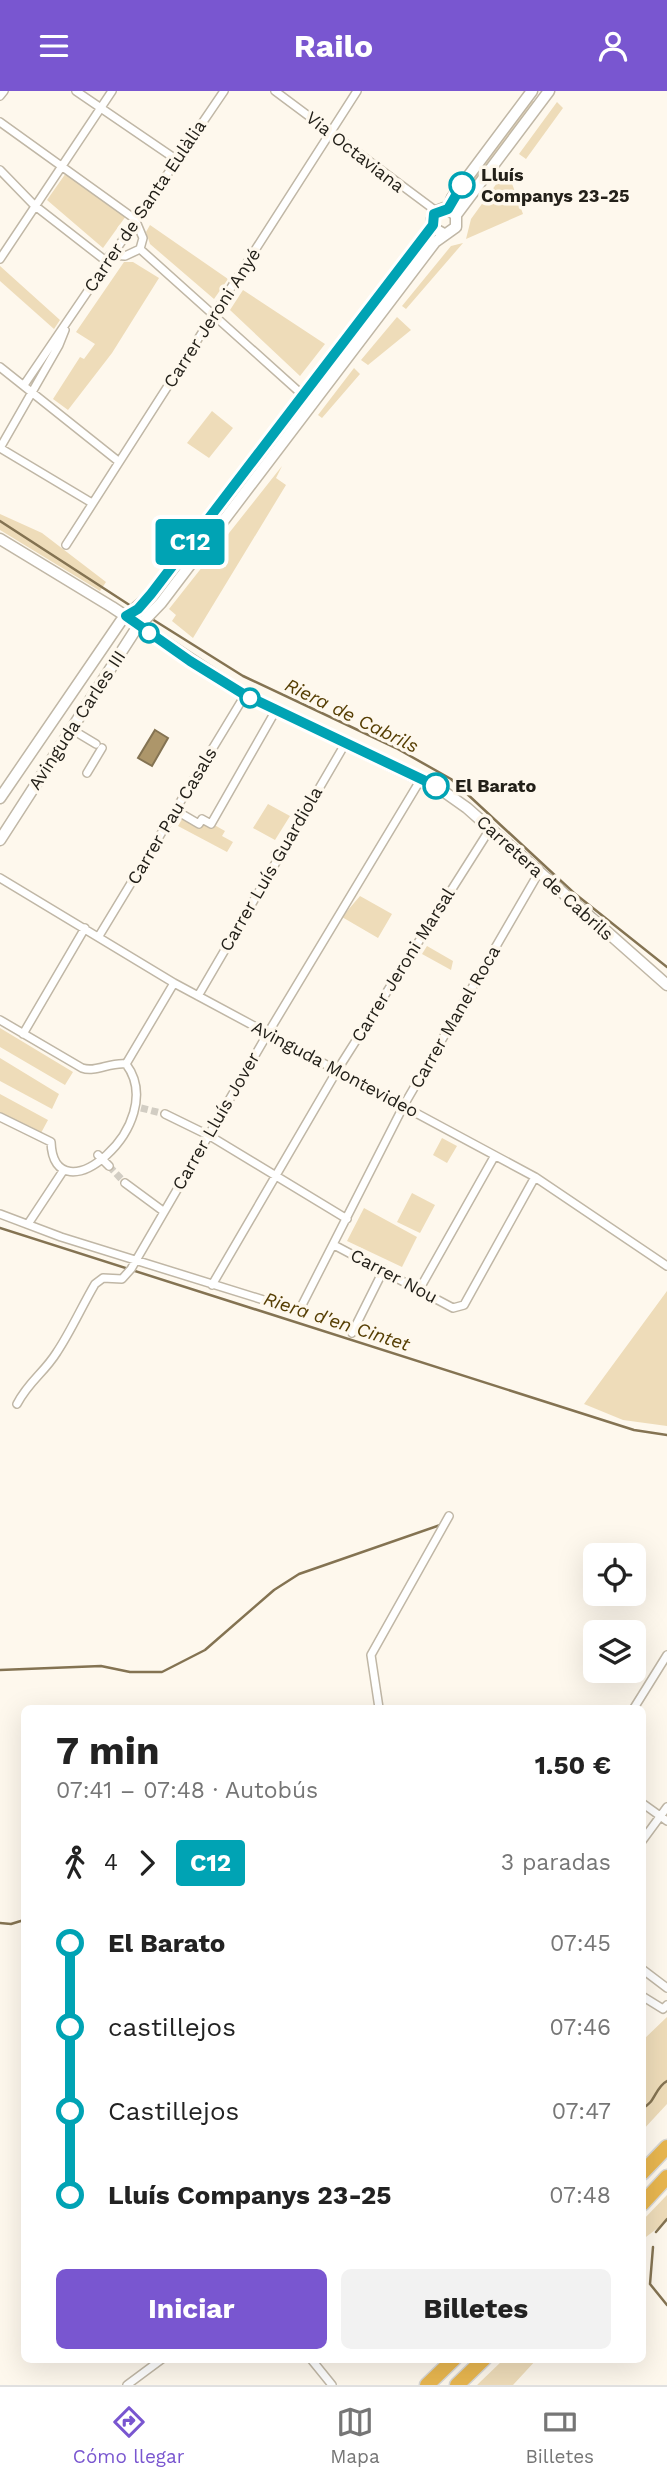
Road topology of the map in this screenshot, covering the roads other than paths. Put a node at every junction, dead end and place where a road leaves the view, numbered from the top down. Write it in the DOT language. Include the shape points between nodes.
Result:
graph roads {
  1 [pos="4,91"];
  2 [pos="76,91"];
  3 [pos="112,91"];
  4 [pos="224,91"];
  5 [pos="275,91"];
  6 [pos="357,91"];
  7 [pos="549,91"];
  8 [pos="528,92"];
  9 [pos="0,96"];
  10 [pos="101,108"];
  11 [pos="0,122"];
  12 [pos="332,131"];
  13 [pos="177,160"];
  14 [pos="61,165"];
  15 [pos="0,170"];
  16 [pos="34,205"];
  17 [pos="447,212"];
  18 [pos="135,219"];
  19 [pos="433,225"];
  20 [pos="444,234"];
  21 [pos="140,249"];
  22 [pos="108,258"];
  23 [pos="0,259"];
  24 [pos="212,315"];
  25 [pos="67,323"];
  26 [pos="0,367"];
  27 [pos="24,385"];
  28 [pos="31,392"];
  29 [pos="301,394"];
  30 [pos="311,403"];
  31 [pos="0,448"];
  32 [pos="118,461"];
  33 [pos="92,503"];
  34 [pos="0,539"];
  35 [pos="66,545"];
  36 [pos="146,601"];
  37 [pos="126,616"];
  38 [pos="140,620"];
  39 [pos="94,662"];
  40 [pos="107,673"];
  41 [pos="245,695"];
  42 [pos="276,710"];
  43 [pos="71,729"];
  44 [pos="345,744"];
  45 [pos="87,773"];
  46 [pos="422,778"];
  47 [pos="0,798"];
  48 [pos="175,810"];
  49 [pos="490,829"];
  50 [pos="0,840"];
  51 [pos="538,874"];
  52 [pos="0,878"];
  53 [pos="85,928"];
  54 [pos="99,936"];
  55 [pos="174,983"];
  56 [pos="667,985"];
  57 [pos="198,996"];
  58 [pos="0,1020"];
  59 [pos="268,1033"];
  60 [pos="23,1034"];
  61 [pos="126,1064"];
  62 [pos="338,1069"];
  63 [pos="404,1105"];
  64 [pos="165,1114"];
  65 [pos="0,1117"];
  66 [pos="210,1136"];
  67 [pos="494,1157"];
  68 [pos="63,1171"];
  69 [pos="277,1177"];
  70 [pos="535,1177"];
  71 [pos="125,1183"];
  72 [pos="163,1211"];
  73 [pos="0,1214"];
  74 [pos="346,1219"];
  75 [pos="28,1224"];
  76 [pos="334,1245"];
  77 [pos="136,1261"];
  78 [pos="667,1266"];
  79 [pos="384,1269"];
  80 [pos="212,1285"];
  81 [pos="419,1290"];
  82 [pos="352,1333"];
  83 [pos="17,1404"];
  84 [pos="449,1516"];
  85 [pos="667,1655"];
  86 [pos="379,1705"];
  87 [pos="636,1705"];
  88 [pos="646,1806"];
  89 [pos="667,1807"];
  90 [pos="664,1819"];
  91 [pos="646,1837"];
  92 [pos="646,1972"];
  93 [pos="667,1988"];
  94 [pos="646,1998"];
  95 [pos="667,2005"];
  96 [pos="667,2147"];
  97 [pos="646,2169"];
  98 [pos="667,2178"];
  99 [pos="646,2200"];
  100 [pos="157,2363"];
  101 [pos="314,2363"];
  102 [pos="450,2363"];
  103 [pos="480,2363"];
  104 [pos="127,2385"];
  105 [pos="332,2385"];
  106 [pos="427,2385"];
  107 [pos="457,2385"];
  1 -- 9 [label="street"];
  2 -- 10 [label="street"];
  3 -- 10 [label="street"];
  4 -- 13 [label="street, Carrer de Santa Eulàlia"];
  5 -- 12 [label="street, Via Octaviana"];
  6 -- 12 [label="street, Carrer Jeroni Anyé"];
  7 -- 17 [label="street"];
  8 -- 17 [label="street" via="452,198"];
  10 -- 13 [label="street"];
  10 -- 14 [label="street"];
  11 -- 14 [label="street"];
  12 -- 17 [label="street, Via Octaviana"];
  12 -- 24 [label="street, Carrer Jeroni Anyé"];
  13 -- 18 [label="street, Carrer de Santa Eulàlia"];
  14 -- 16 [label="street"];
  14 -- 18 [label="street"];
  15 -- 16 [label="street"];
  16 -- 22 [label="street"];
  16 -- 23 [label="street"];
  17 -- 19 [label="street"];
  17 -- 20 [label="street, Avinguda Carles III" via="456,227"];
  18 -- 21 [label="street" via="143,238"];
  18 -- 22 [label="street, Carrer de Santa Eulàlia"];
  19 -- 20 [label="street"];
  19 -- 29 [label="street, Avinguda Carles III"];
  20 -- 30 [label="street, Avinguda Carles III"];
  21 -- 22 [label="street"];
  21 -- 24 [label="street"];
  22 -- 25 [label="street, Carrer de Santa Eulàlia"];
  24 -- 29 [label="street"];
  24 -- 32 [label="street, Carrer Jeroni Anyé"];
  25 -- 27 [label="street, Carrer de Santa Eulàlia"];
  25 -- 28 [label="street, Carrer de Santa Eulàlia" via="60,345"];
  26 -- 27 [label="street"];
  27 -- 28 [label="street"];
  28 -- 31 [label="street, Carrer de Santa Eulàlia"];
  28 -- 32 [label="street"];
  29 -- 30 [label="street"];
  29 -- 36 [label="street, Avinguda Carles III"];
  30 -- 38 [label="street, Avinguda Carles III" via="155,608"];
  31 -- 33 [label="street"];
  32 -- 33 [label="street, Carrer Jeroni Anyé"];
  33 -- 35 [label="street, Carrer Jeroni Anyé"];
  34 -- 37 [label="street, Carretera de Cabrils"];
  36 -- 37 [label="street, Avinguda Carles III"];
  36 -- 38 [label="street"];
  37 -- 38 [label="street, Carretera de Cabrils"];
  37 -- 39 [label="street, Avinguda Carles III"];
  38 -- 40 [label="street, Avinguda Carles III"];
  38 -- 41 [label="street, Carretera de Cabrils"];
  39 -- 40 [label="street" via="101,657 108,660"];
  39 -- 47 [label="street, Avinguda Carles III"];
  40 -- 43 [label="street, Avinguda Carles III"];
  41 -- 42 [label="street, Carretera de Cabrils"];
  41 -- 48 [label="street, Carrer Pau Casals"];
  42 -- 44 [label="street, Carretera de Cabrils"];
  42 -- 48 [label="street" via="211,824 202,819 199,824"];
  43 -- 45 [label="street" via="99,746"];
  43 -- 50 [label="street, Avinguda Carles III"];
  44 -- 46 [label="street, Carretera de Cabrils"];
  44 -- 57 [label="street, Carrer Luís Guardiola"];
  46 -- 49 [label="street, Carretera de Cabrils"];
  46 -- 59 [label="street, Carrer Lluís Jover"];
  48 -- 54 [label="street, Carrer Pau Casals"];
  49 -- 51 [label="street, Carretera de Cabrils"];
  49 -- 62 [label="street, Carrer Jeroni Marsal"];
  51 -- 56 [label="street, Carretera de Cabrils"];
  51 -- 63 [label="street, Carrer Manel Roca"];
  52 -- 53 [label="street, Avinguda Montevideo"];
  53 -- 54 [label="street, Avinguda Montevideo"];
  53 -- 60 [label="street"];
  54 -- 55 [label="street, Avinguda Montevideo"];
  55 -- 57 [label="street, Avinguda Montevideo"];
  55 -- 61 [label="street"];
  57 -- 59 [label="street, Avinguda Montevideo"];
  58 -- 60 [label="street"];
  59 -- 62 [label="street, Avinguda Montevideo"];
  59 -- 66 [label="street, Carrer Lluís Jover"];
  60 -- 61 [label="street" via="89,1071 110,1062"];
  61 -- 68 [label="street" via="135,1081 135,1106 122,1140 103,1161 74,1174"];
  62 -- 63 [label="street, Avinguda Montevideo"];
  62 -- 69 [label="street, Carrer Jeroni Marsal"];
  63 -- 67 [label="street, Avinguda Montevideo"];
  63 -- 74 [label="street, Carrer Manel Roca"];
  64 -- 66 [label="street"];
  65 -- 68 [label="street" via="51,1142 51,1153"];
  66 -- 69 [label="street"];
  66 -- 72 [label="street, Carrer Lluís Jover"];
  67 -- 70 [label="street, Avinguda Montevideo"];
  67 -- 81 [label="street"];
  68 -- 75 [label="street"];
  69 -- 74 [label="street"];
  69 -- 80 [label="street, Carrer Jeroni Marsal"];
  70 -- 78 [label="street, Avinguda Montevideo"];
  70 -- 81 [label="street, Carrer Nou" via="464,1305 453,1308"];
  71 -- 72 [label="street"];
  72 -- 77 [label="street, Carrer Lluís Jover"];
  73 -- 75 [label="street"];
  74 -- 76 [label="street, Carrer Manel Roca"];
  75 -- 77 [label="street"];
  76 -- 79 [label="street, Carrer Nou"];
  76 -- 80 [label="street, Carrer Manel Roca" via="299,1311"];
  77 -- 80 [label="street"];
  77 -- 83 [label="street, Carrer Lluís Jover" via="122,1279 103,1278 95,1284 57,1352 29,1382"];
  79 -- 81 [label="street, Carrer Nou"];
  79 -- 82 [label="street"];
  84 -- 86 [label="street" via="371,1655"];
  85 -- 87 [label="street"];
  88 -- 90 [label="street"];
  89 -- 90 [label="street"];
  90 -- 91 [label="street"];
  92 -- 93 [label="street"];
  94 -- 95 [label="street" via="663,2008"];
  96 -- 97 [label="highway"];
  98 -- 99 [label="highway"];
  100 -- 104 [label="street"];
  101 -- 105 [label="street"];
  102 -- 106 [label="highway"];
  103 -- 107 [label="highway"];
}
